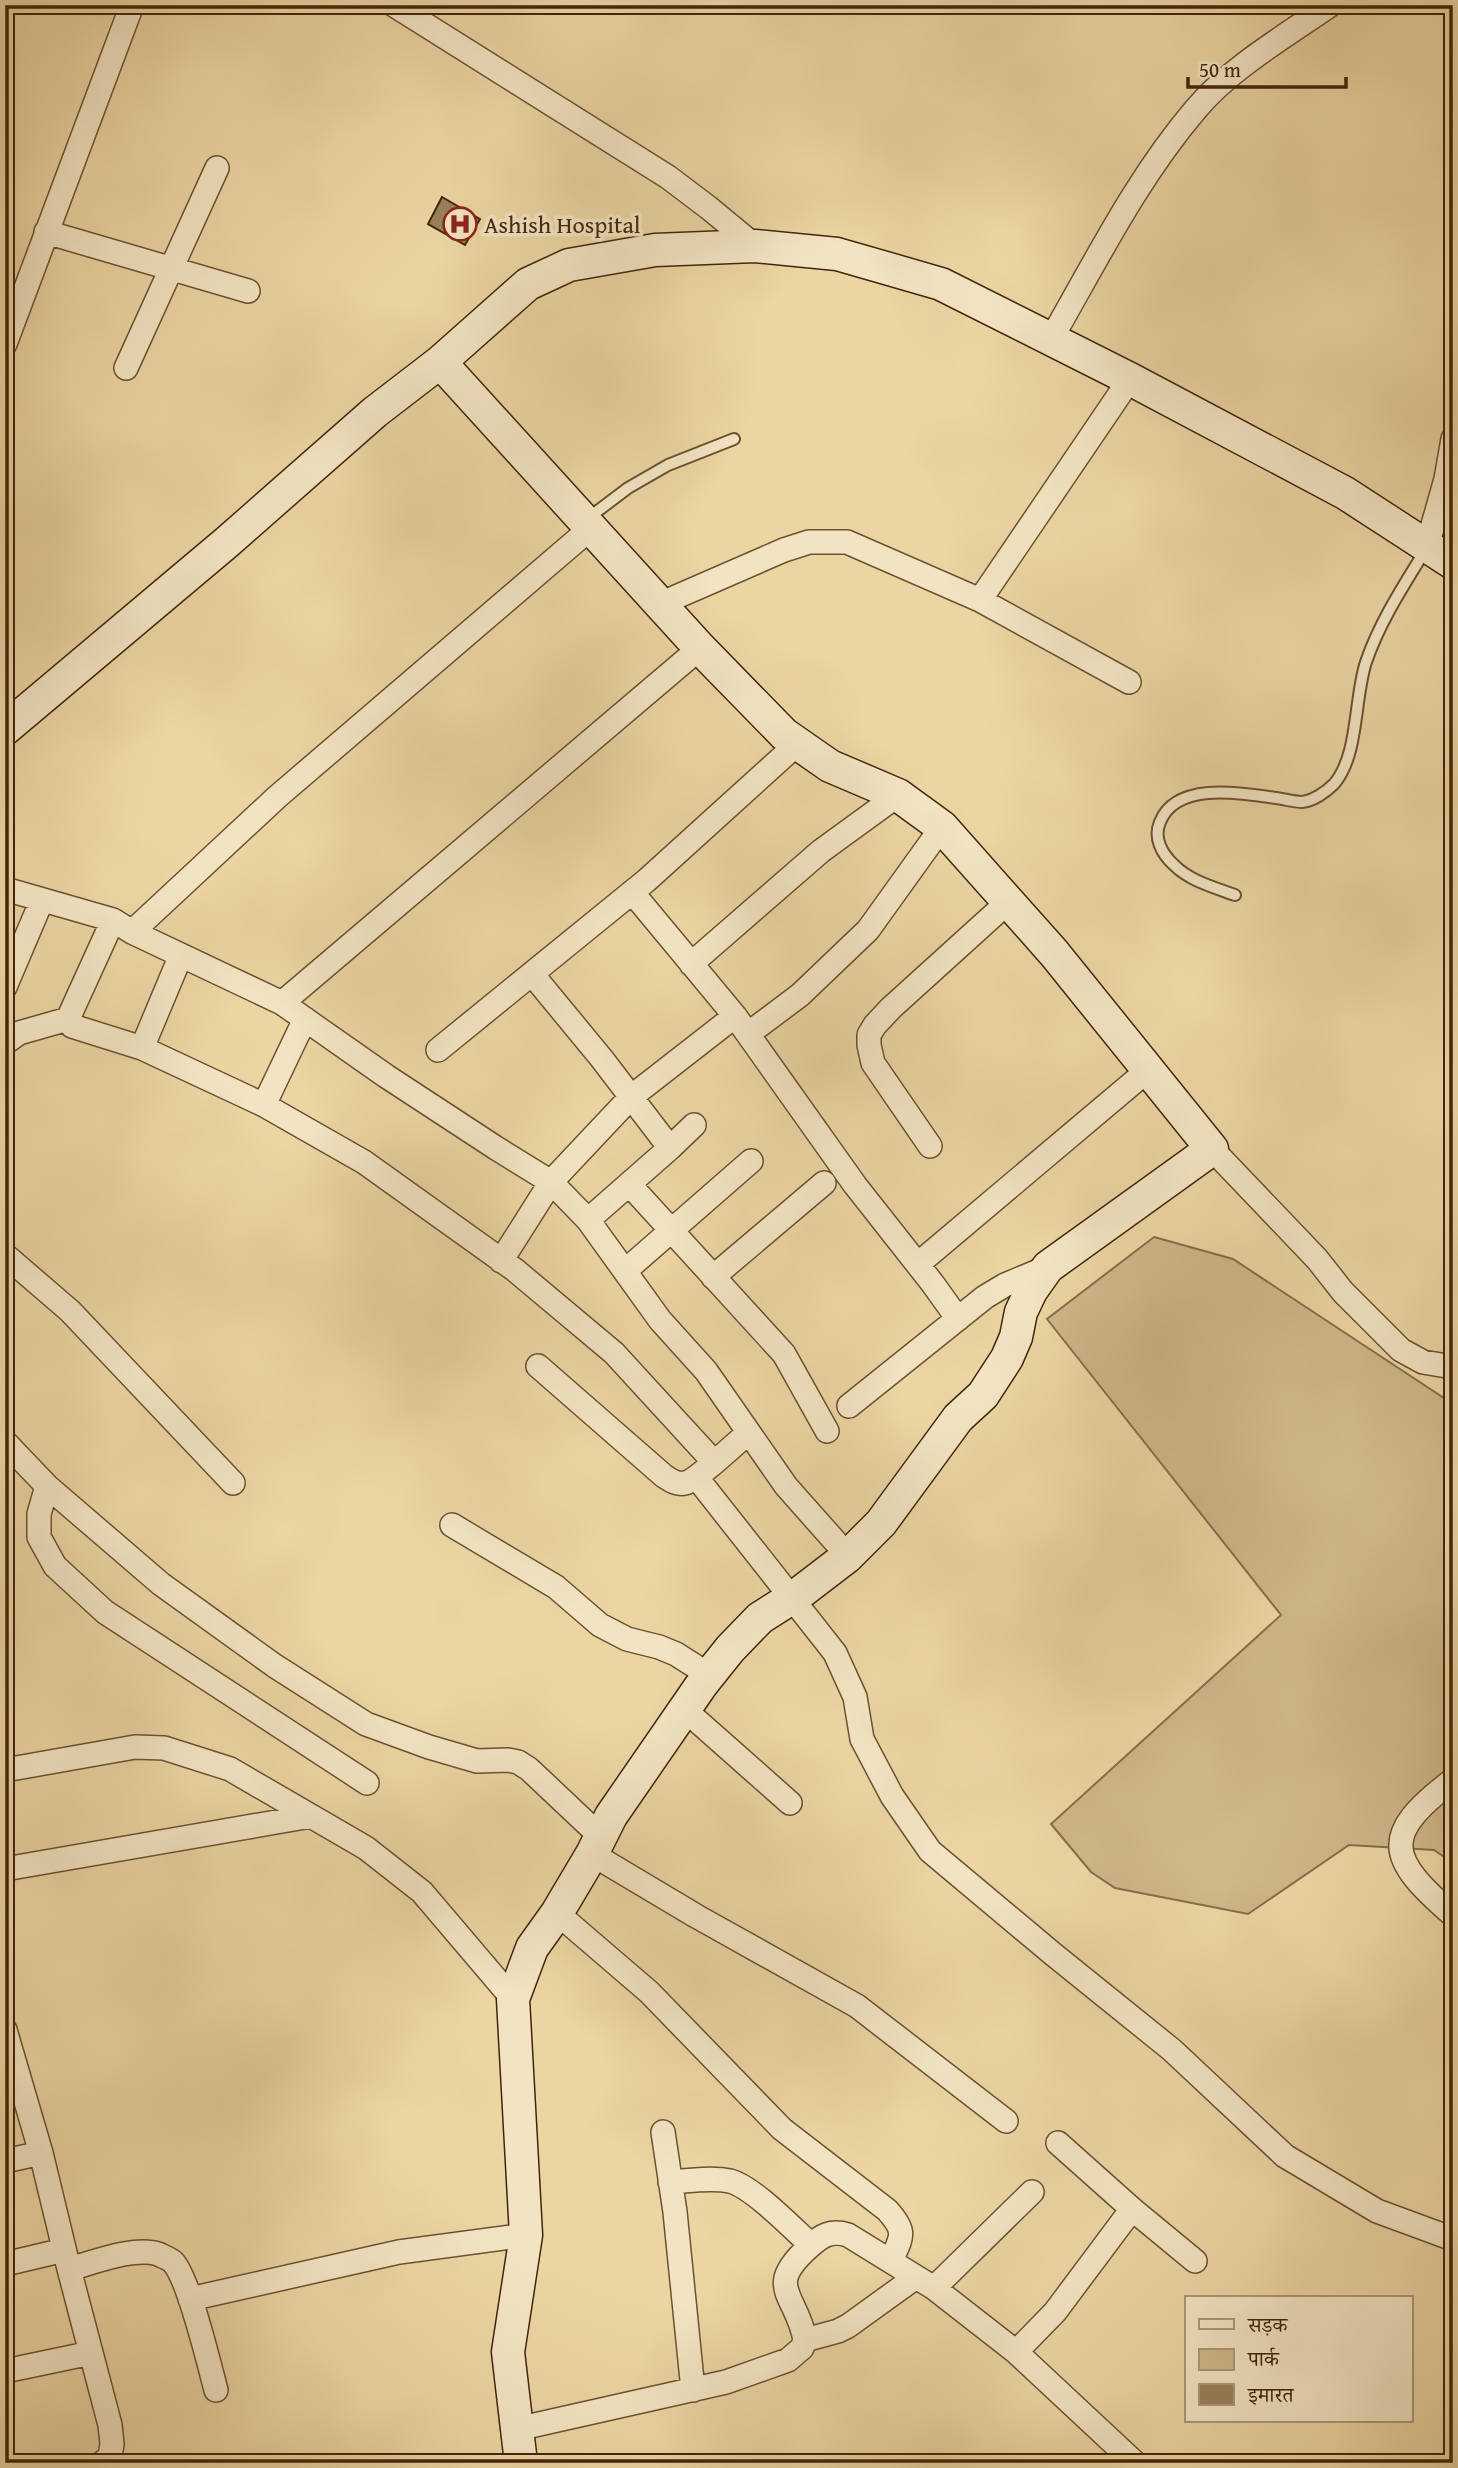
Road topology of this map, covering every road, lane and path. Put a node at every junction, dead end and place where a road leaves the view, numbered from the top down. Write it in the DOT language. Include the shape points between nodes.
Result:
graph roads {
  1 [pos="132,5"];
  2 [pos="394,5"];
  3 [pos="1330,5"];
  4 [pos="217,168"];
  5 [pos="46,232"];
  6 [pos="755,246"];
  7 [pos="172,269"];
  8 [pos="248,291"];
  9 [pos="1051,339"];
  10 [pos="5,344"];
  11 [pos="440,362"];
  12 [pos="127,368"];
  13 [pos="1130,379"];
  14 [pos="734,439"];
  15 [pos="1453,439"];
  16 [pos="588,525"];
  17 [pos="1440,555"];
  18 [pos="981,600"];
  19 [pos="660,604"];
  20 [pos="700,648"];
  21 [pos="1129,682"];
  22 [pos="5,729"];
  23 [pos="797,744"];
  24 [pos="898,795"];
  25 [pos="942,827"];
  26 [pos="5,889"];
  27 [pos="632,892"];
  28 [pos="1235,895"];
  29 [pos="42,900"];
  30 [pos="1009,902"];
  31 [pos="122,926"];
  32 [pos="181,955"];
  33 [pos="691,964"];
  34 [pos="524,980"];
  35 [pos="5,987"];
  36 [pos="282,1003"];
  37 [pos="68,1019"];
  38 [pos="305,1019"];
  39 [pos="741,1025"];
  40 [pos="5,1043"];
  41 [pos="142,1048"];
  42 [pos="438,1050"];
  43 [pos="1148,1070"];
  44 [pos="631,1097"];
  45 [pos="264,1105"];
  46 [pos="694,1125"];
  47 [pos="930,1146"];
  48 [pos="670,1148"];
  49 [pos="1212,1149"];
  50 [pos="751,1161"];
  51 [pos="551,1182"];
  52 [pos="824,1183"];
  53 [pos="629,1184"];
  54 [pos="589,1220"];
  55 [pos="670,1230"];
  56 [pos="5,1255"];
  57 [pos="501,1261"];
  58 [pos="918,1264"];
  59 [pos="1048,1267"];
  60 [pos="625,1271"];
  61 [pos="713,1277"];
  62 [pos="958,1320"];
  63 [pos="538,1366"];
  64 [pos="1453,1367"];
  65 [pos="849,1406"];
  66 [pos="827,1431"];
  67 [pos="748,1433"];
  68 [pos="5,1442"];
  69 [pos="705,1470"];
  70 [pos="233,1483"];
  71 [pos="47,1486"];
  72 [pos="452,1525"];
  73 [pos="848,1556"];
  74 [pos="792,1598"];
  75 [pos="709,1675"];
  76 [pos="685,1710"];
  77 [pos="5,1770"];
  78 [pos="1453,1780"];
  79 [pos="367,1783"];
  80 [pos="790,1803"];
  81 [pos="310,1816"];
  82 [pos="596,1845"];
  83 [pos="5,1869"];
  84 [pos="557,1913"];
  85 [pos="1453,1915"];
  86 [pos="513,1999"];
  87 [pos="5,2030"];
  88 [pos="12,2074"];
  89 [pos="1006,2121"];
  90 [pos="663,2132"];
  91 [pos="1058,2143"];
  92 [pos="41,2153"];
  93 [pos="5,2161"];
  94 [pos="670,2182"];
  95 [pos="1032,2192"];
  96 [pos="1132,2209"];
  97 [pos="526,2235"];
  98 [pos="1453,2239"];
  99 [pos="811,2245"];
  100 [pos="66,2259"];
  101 [pos="891,2261"];
  102 [pos="1195,2261"];
  103 [pos="5,2264"];
  104 [pos="925,2282"];
  105 [pos="190,2299"];
  106 [pos="805,2340"];
  107 [pos="1016,2352"];
  108 [pos="91,2353"];
  109 [pos="5,2371"];
  110 [pos="216,2390"];
  111 [pos="692,2390"];
  112 [pos="517,2429"];
  113 [pos="102,2463"];
  114 [pos="521,2463"];
  115 [pos="1135,2463"];
  1 -- 5 [label="street"];
  2 -- 6 [label="street" via="668,177"];
  3 -- 9 [label="street" via="1246,63 1197,108 1142,182"];
  4 -- 7 [label="street"];
  5 -- 7 [label="street"];
  5 -- 10 [label="street"];
  6 -- 9 [label="street" via="837,254 941,284"];
  6 -- 11 [label="street" via="655,250 569,265 528,284"];
  7 -- 8 [label="street"];
  7 -- 12 [label="street"];
  9 -- 13 [label="street"];
  11 -- 16 [label="street"];
  11 -- 22 [label="street" via="375,412"];
  13 -- 17 [label="street" via="1345,493"];
  13 -- 18 [label="street"];
  14 -- 16 [label="lane" via="668,465 628,488"];
  15 -- 17 [label="street"];
  16 -- 19 [label="street"];
  16 -- 31 [label="street"];
  17 -- 28 [label="lane" via="1374,641 1346,763 1334,783 1303,802 1203,793 1174,805 1160,820 1157,831 1168,859 1185,876"];
  18 -- 19 [label="street" via="846,542 808,542"];
  18 -- 21 [label="street"];
  19 -- 20 [label="street"];
  20 -- 23 [label="street"];
  20 -- 36 [label="street"];
  23 -- 24 [label="street" via="830,766"];
  23 -- 27 [label="street"];
  24 -- 25 [label="street"];
  24 -- 33 [label="street" via="821,851"];
  25 -- 30 [label="street"];
  25 -- 39 [label="street" via="868,930 800,995"];
  26 -- 29 [label="street"];
  27 -- 33 [label="street"];
  27 -- 34 [label="street"];
  29 -- 31 [label="street"];
  29 -- 35 [label="street"];
  30 -- 43 [label="street"];
  30 -- 47 [label="street" via="891,1009 869,1035 873,1063"];
  31 -- 32 [label="street"];
  31 -- 37 [label="street"];
  32 -- 36 [label="street"];
  32 -- 41 [label="street"];
  33 -- 39 [label="street"];
  34 -- 42 [label="street"];
  34 -- 44 [label="street"];
  36 -- 38 [label="street"];
  37 -- 40 [label="street" via="19,1033"];
  37 -- 41 [label="street" via="72,1026"];
  38 -- 45 [label="street"];
  38 -- 51 [label="street"];
  39 -- 44 [label="street"];
  39 -- 58 [label="street" via="855,1185"];
  41 -- 45 [label="street"];
  43 -- 49 [label="street"];
  43 -- 58 [label="street"];
  44 -- 48 [label="street"];
  44 -- 51 [label="street"];
  45 -- 57 [label="street" via="364,1162"];
  46 -- 48 [label="street"];
  48 -- 53 [label="street"];
  49 -- 59 [label="street"];
  49 -- 64 [label="street" via="1401,1350 1423,1362"];
  50 -- 55 [label="street"];
  51 -- 54 [label="street"];
  51 -- 57 [label="street"];
  52 -- 61 [label="street"];
  53 -- 54 [label="street"];
  53 -- 55 [label="street"];
  54 -- 60 [label="street"];
  55 -- 60 [label="street"];
  55 -- 61 [label="street"];
  56 -- 70 [label="street" via="70,1311"];
  57 -- 69 [label="street" via="614,1353"];
  58 -- 62 [label="street"];
  59 -- 62 [label="street" via="1005,1285"];
  59 -- 73 [label="street" via="1031,1291 1007,1357 983,1395 958,1418 881,1522"];
  60 -- 67 [label="street" via="660,1320 706,1371"];
  61 -- 66 [label="street" via="784,1354"];
  62 -- 65 [label="street"];
  63 -- 69 [label="street" via="673,1482 683,1484"];
  67 -- 69 [label="street"];
  67 -- 73 [label="street" via="786,1486"];
  68 -- 71 [label="street"];
  69 -- 74 [label="street"];
  71 -- 79 [label="street" via="40,1537 65,1576 105,1612"];
  71 -- 82 [label="street" via="161,1584 366,1724 477,1761 508,1760 529,1769"];
  72 -- 75 [label="street" via="556,1587 600,1625 676,1654"];
  73 -- 74 [label="street"];
  74 -- 75 [label="street" via="761,1618"];
  74 -- 98 [label="street" via="835,1653 855,1697 862,1739 892,1796 930,1851 1171,2050 1285,2156 1377,2211"];
  75 -- 76 [label="street"];
  76 -- 80 [label="street"];
  76 -- 82 [label="street"];
  77 -- 81 [label="street" via="135,1747 164,1748 230,1769"];
  78 -- 85 [label="street" via="1407,1821 1399,1843 1404,1861 1422,1888"];
  81 -- 83 [label="street"];
  81 -- 86 [label="street" via="366,1848 422,1892"];
  82 -- 84 [label="street"];
  82 -- 89 [label="street" via="696,1916 857,2006"];
  84 -- 86 [label="street" via="532,1948"];
  84 -- 101 [label="street" via="649,1992 782,2129 893,2216 902,2238"];
  86 -- 97 [label="street"];
  87 -- 88 [label="street"];
  88 -- 92 [label="street"];
  90 -- 94 [label="street"];
  91 -- 96 [label="street"];
  92 -- 93 [label="street"];
  92 -- 100 [label="street"];
  94 -- 99 [label="street" via="718,2179 747,2188"];
  94 -- 111 [label="street"];
  95 -- 104 [label="street"];
  96 -- 102 [label="street"];
  96 -- 107 [label="street" via="1055,2312"];
  97 -- 105 [label="street" via="399,2252"];
  97 -- 112 [label="street" via="508,2352"];
  99 -- 101 [label="street" via="835,2231"];
  99 -- 106 [label="street" via="784,2279"];
  100 -- 103 [label="street"];
  100 -- 105 [label="street" via="157,2254 173,2262"];
  100 -- 108 [label="street"];
  101 -- 104 [label="street"];
  104 -- 106 [label="street" via="848,2326"];
  104 -- 107 [label="street"];
  105 -- 110 [label="street"];
  106 -- 111 [label="street" via="788,2360"];
  107 -- 115 [label="street"];
  108 -- 109 [label="street"];
  108 -- 113 [label="street" via="112,2444 110,2457"];
  111 -- 112 [label="street"];
  112 -- 114 [label="street"];
}
